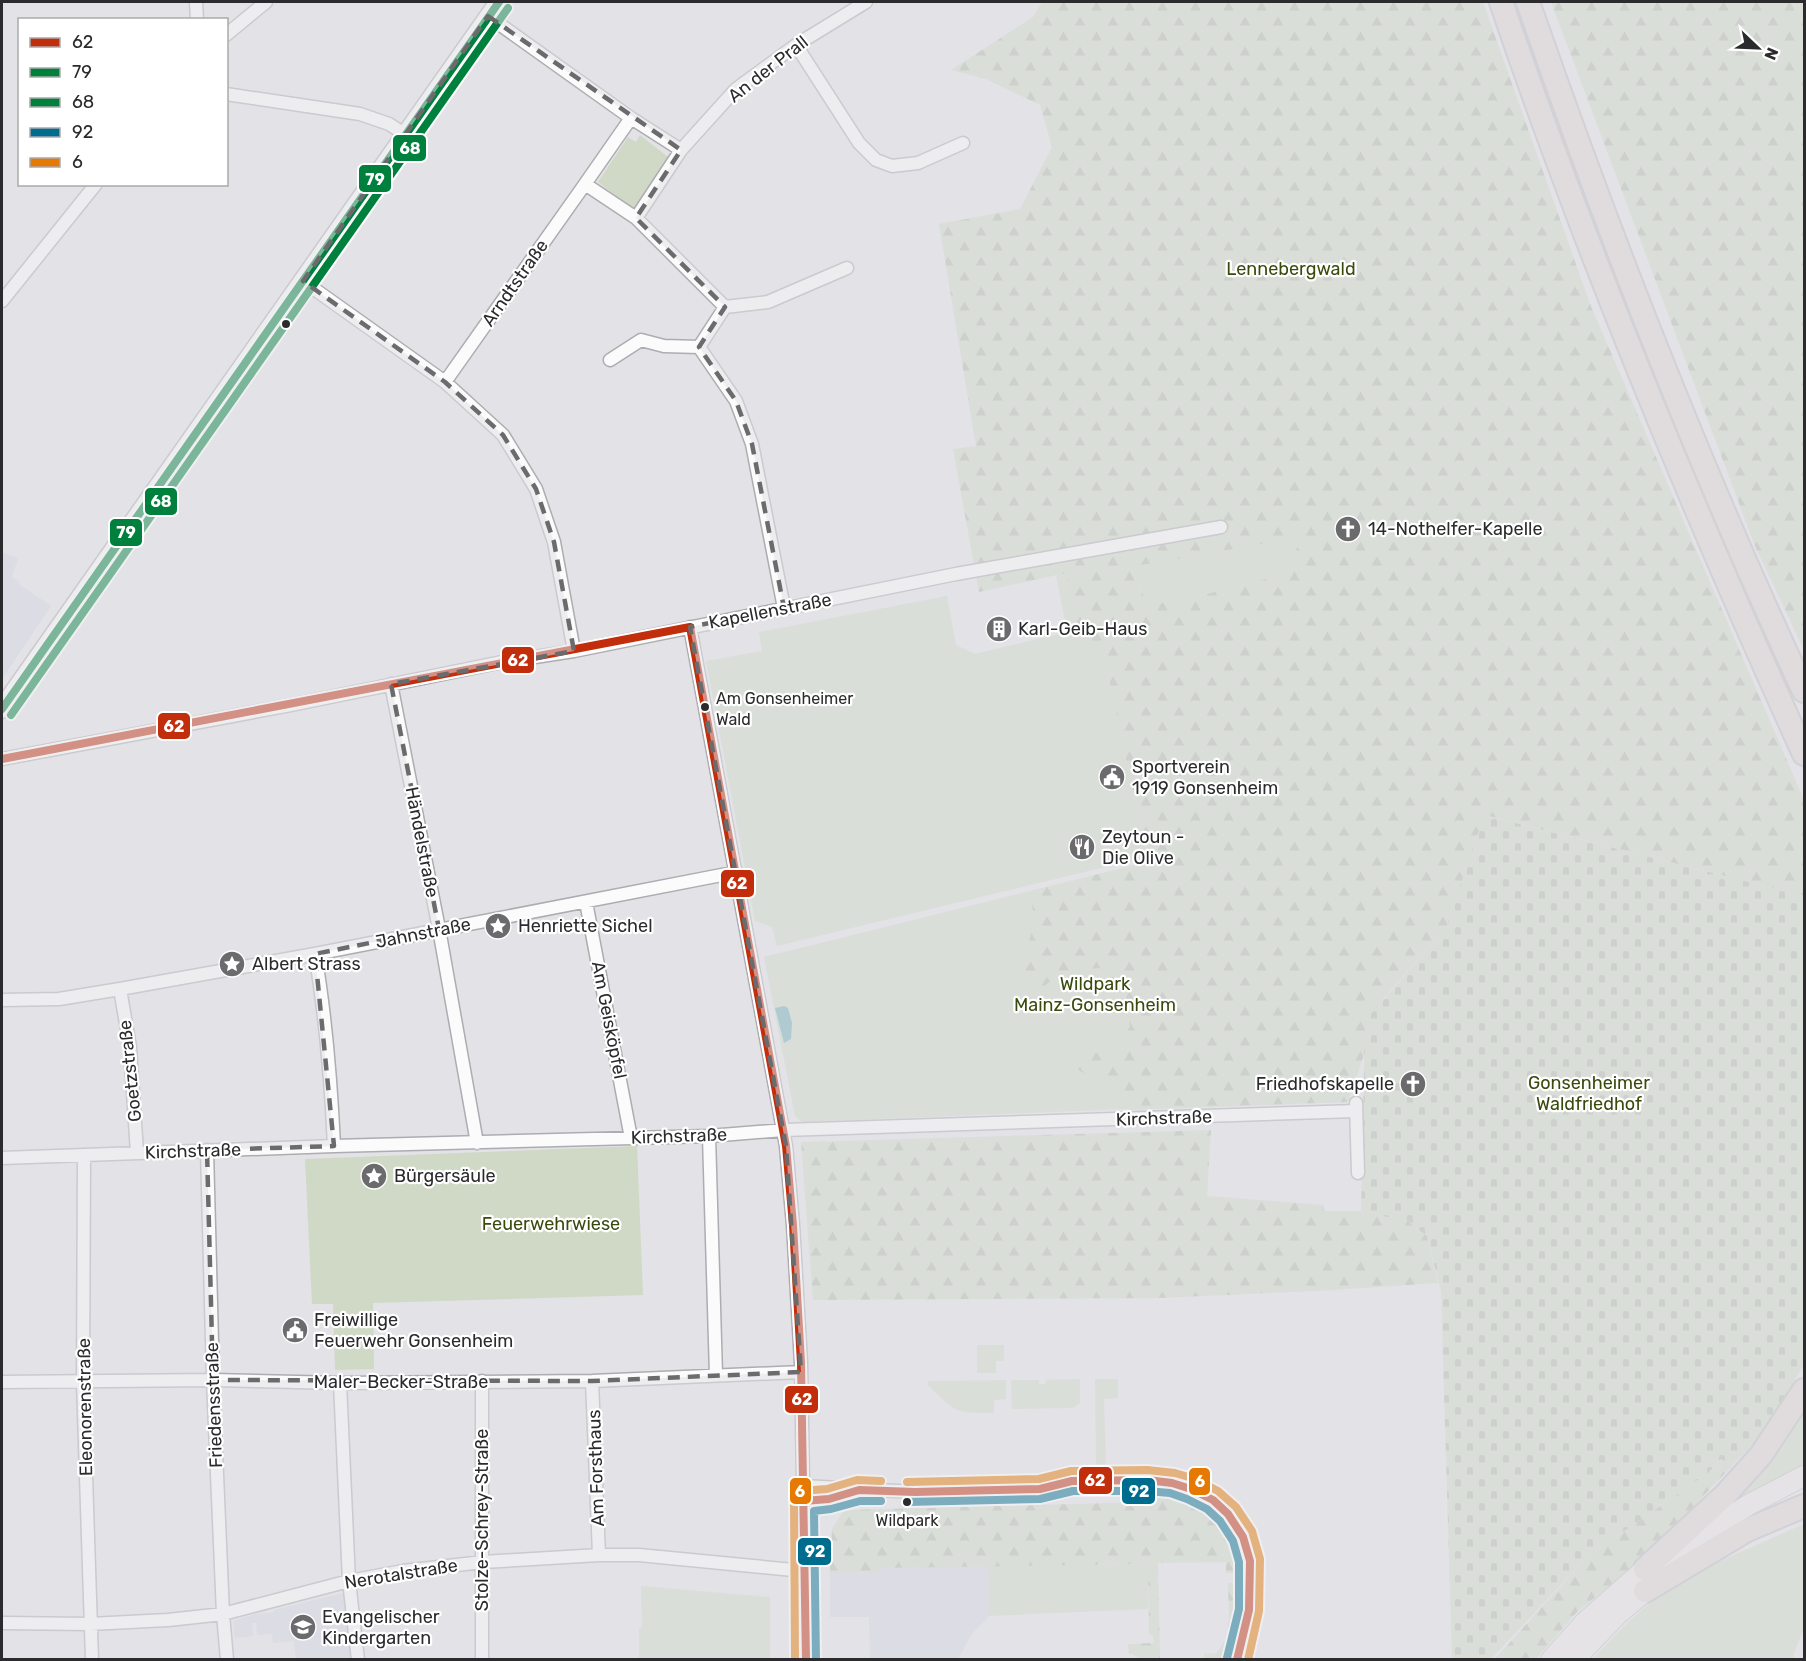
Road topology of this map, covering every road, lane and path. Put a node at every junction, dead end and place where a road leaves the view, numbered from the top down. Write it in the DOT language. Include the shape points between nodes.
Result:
graph roads {
  1 [pos="196,2"];
  2 [pos="266,2"];
  3 [pos="866,2"];
  4 [pos="1501,2"];
  5 [pos="1528,2"];
  6 [pos="494,9"];
  7 [pos="197,18"];
  8 [pos="228,33"];
  9 [pos="796,45"];
  10 [pos="228,94"];
  11 [pos="631,117"];
  12 [pos="406,135"];
  13 [pos="963,143"];
  14 [pos="681,150"];
  15 [pos="585,184"];
  16 [pos="94,186"];
  17 [pos="636,218"];
  18 [pos="847,268"];
  19 [pos="303,281"];
  20 [pos="2,301"];
  21 [pos="725,307"];
  22 [pos="699,347"];
  23 [pos="610,360"];
  24 [pos="445,382"];
  25 [pos="1221,527"];
  26 [pos="784,608"];
  27 [pos="690,627"];
  28 [pos="574,651"];
  29 [pos="391,684"];
  30 [pos="1804,691"];
  31 [pos="2,709"];
  32 [pos="1804,754"];
  33 [pos="2,759"];
  34 [pos="736,872"];
  35 [pos="586,902"];
  36 [pos="439,929"];
  37 [pos="315,954"];
  38 [pos="120,989"];
  39 [pos="2,1000"];
  40 [pos="784,1131"];
  41 [pos="709,1136"];
  42 [pos="631,1137"];
  43 [pos="477,1143"];
  44 [pos="334,1146"];
  45 [pos="207,1150"];
  46 [pos="137,1153"];
  47 [pos="84,1155"];
  48 [pos="2,1158"];
  49 [pos="1358,1173"];
  50 [pos="801,1372"];
  51 [pos="716,1375"];
  52 [pos="213,1380"];
  53 [pos="482,1381"];
  54 [pos="592,1381"];
  55 [pos="2,1382"];
  56 [pos="83,1383"];
  57 [pos="340,1383"];
  58 [pos="1804,1390"];
  59 [pos="1804,1476"];
  60 [pos="803,1486"];
  61 [pos="1804,1487"];
  62 [pos="860,1490"];
  63 [pos="803,1501"];
  64 [pos="1804,1506"];
  65 [pos="600,1555"];
  66 [pos="483,1562"];
  67 [pos="804,1571"];
  68 [pos="1645,1580"];
  69 [pos="349,1581"];
  70 [pos="223,1614"];
  71 [pos="2,1623"];
  72 [pos="90,1624"];
  73 [pos="93,1659"];
  74 [pos="227,1659"];
  75 [pos="358,1659"];
  76 [pos="482,1659"];
  77 [pos="806,1659"];
  78 [pos="1237,1659"];
  79 [pos="1551,1659"];
  80 [pos="1574,1659"];
  1 -- 7 [label="street"];
  2 -- 8 [label="street"];
  3 -- 9 [label="street, An der Prall"];
  4 -- 32 [label="highway" via="1582,226 1667,441"];
  5 -- 30 [label="highway" via="1612,236 1684,419"];
  6 -- 11 [label="street"];
  6 -- 12 [label="main road"];
  9 -- 13 [label="street" via="859,143 876,160 891,166 918,163"];
  9 -- 14 [label="street, An der Prall" via="736,89"];
  10 -- 12 [label="street" via="360,114"];
  11 -- 14 [label="street"];
  11 -- 15 [label="street, Arndtstraße"];
  12 -- 19 [label="main road"];
  14 -- 17 [label="street, An der Prall"];
  15 -- 17 [label="street"];
  15 -- 24 [label="street, Arndtstraße"];
  16 -- 20 [label="street"];
  17 -- 21 [label="street"];
  18 -- 21 [label="street" via="768,302"];
  19 -- 24 [label="street"];
  19 -- 31 [label="main road"];
  21 -- 22 [label="street"];
  22 -- 23 [label="street" via="664,346 641,340"];
  22 -- 26 [label="street" via="736,401 752,444"];
  24 -- 28 [label="street" via="503,435 536,489 554,542"];
  25 -- 26 [label="street, Kapellenstraße"];
  26 -- 27 [label="street, Kapellenstraße"];
  27 -- 28 [label="street, Kapellenstraße"];
  27 -- 34 [label="street"];
  28 -- 29 [label="street, Kapellenstraße"];
  29 -- 33 [label="street, Kapellenstraße"];
  29 -- 36 [label="street, Händelstraße"];
  34 -- 35 [label="street, Jahnstraße"];
  34 -- 40 [label="street"];
  35 -- 36 [label="street, Jahnstraße"];
  35 -- 42 [label="street, Am Geisköpfel"];
  36 -- 37 [label="street, Jahnstraße"];
  36 -- 43 [label="street, Händelstraße"];
  37 -- 38 [label="street, Jahnstraße"];
  37 -- 44 [label="street" via="332,1088"];
  38 -- 39 [label="street, Jahnstraße" via="59,999"];
  38 -- 46 [label="street, Goetzstraße" via="130,1047"];
  40 -- 41 [label="street, Kirchstraße"];
  40 -- 49 [label="street, Kirchstraße" via="1356,1107"];
  40 -- 50 [label="street"];
  41 -- 42 [label="street, Kirchstraße"];
  41 -- 51 [label="street"];
  42 -- 43 [label="street, Kirchstraße"];
  43 -- 44 [label="street, Kirchstraße"];
  44 -- 45 [label="street, Kirchstraße"];
  45 -- 46 [label="street, Kirchstraße"];
  45 -- 52 [label="street, Friedensstraße"];
  46 -- 47 [label="street, Kirchstraße"];
  47 -- 48 [label="street, Kirchstraße"];
  47 -- 56 [label="street, Eleonorenstraße"];
  50 -- 51 [label="street, Maler-Becker-Straße"];
  50 -- 60 [label="street"];
  51 -- 54 [label="street, Maler-Becker-Straße"];
  52 -- 56 [label="street, Maler-Becker-Straße"];
  52 -- 57 [label="street, Maler-Becker-Straße"];
  52 -- 70 [label="street, Friedensstraße"];
  53 -- 54 [label="street, Maler-Becker-Straße"];
  53 -- 57 [label="street, Maler-Becker-Straße"];
  53 -- 66 [label="street, Stolze-Schrey-Straße"];
  54 -- 65 [label="street, Am Forsthaus"];
  55 -- 56 [label="street, Maler-Becker-Straße"];
  56 -- 72 [label="street, Eleonorenstraße"];
  57 -- 69 [label="street"];
  58 -- 68 [label="highway" via="1761,1455"];
  59 -- 68 [label="main road" via="1750,1504"];
  60 -- 62 [label="street"];
  60 -- 63 [label="street"];
  61 -- 68 [label="main road"];
  62 -- 63 [label="street"];
  62 -- 78 [label="street" via="1040,1489 1072,1481 1148,1480 1191,1489 1213,1500 1228,1514 1243,1538 1250,1561 1250,1610"];
  63 -- 67 [label="street"];
  64 -- 68 [label="highway"];
  65 -- 66 [label="street, Nerotalstraße"];
  65 -- 67 [label="street, Nerotalstraße" via="639,1555"];
  66 -- 69 [label="street, Nerotalstraße"];
  66 -- 76 [label="street, Stolze-Schrey-Straße"];
  67 -- 77 [label="street"];
  68 -- 79 [label="main road" via="1593,1615"];
  68 -- 80 [label="main road"];
  69 -- 70 [label="street, Nerotalstraße"];
  69 -- 75 [label="street"];
  70 -- 72 [label="street, Nerotalstraße"];
  70 -- 74 [label="street, Friedensstraße"];
  71 -- 72 [label="street, Nerotalstraße"];
  72 -- 73 [label="street, Eleonorenstraße"];
}
